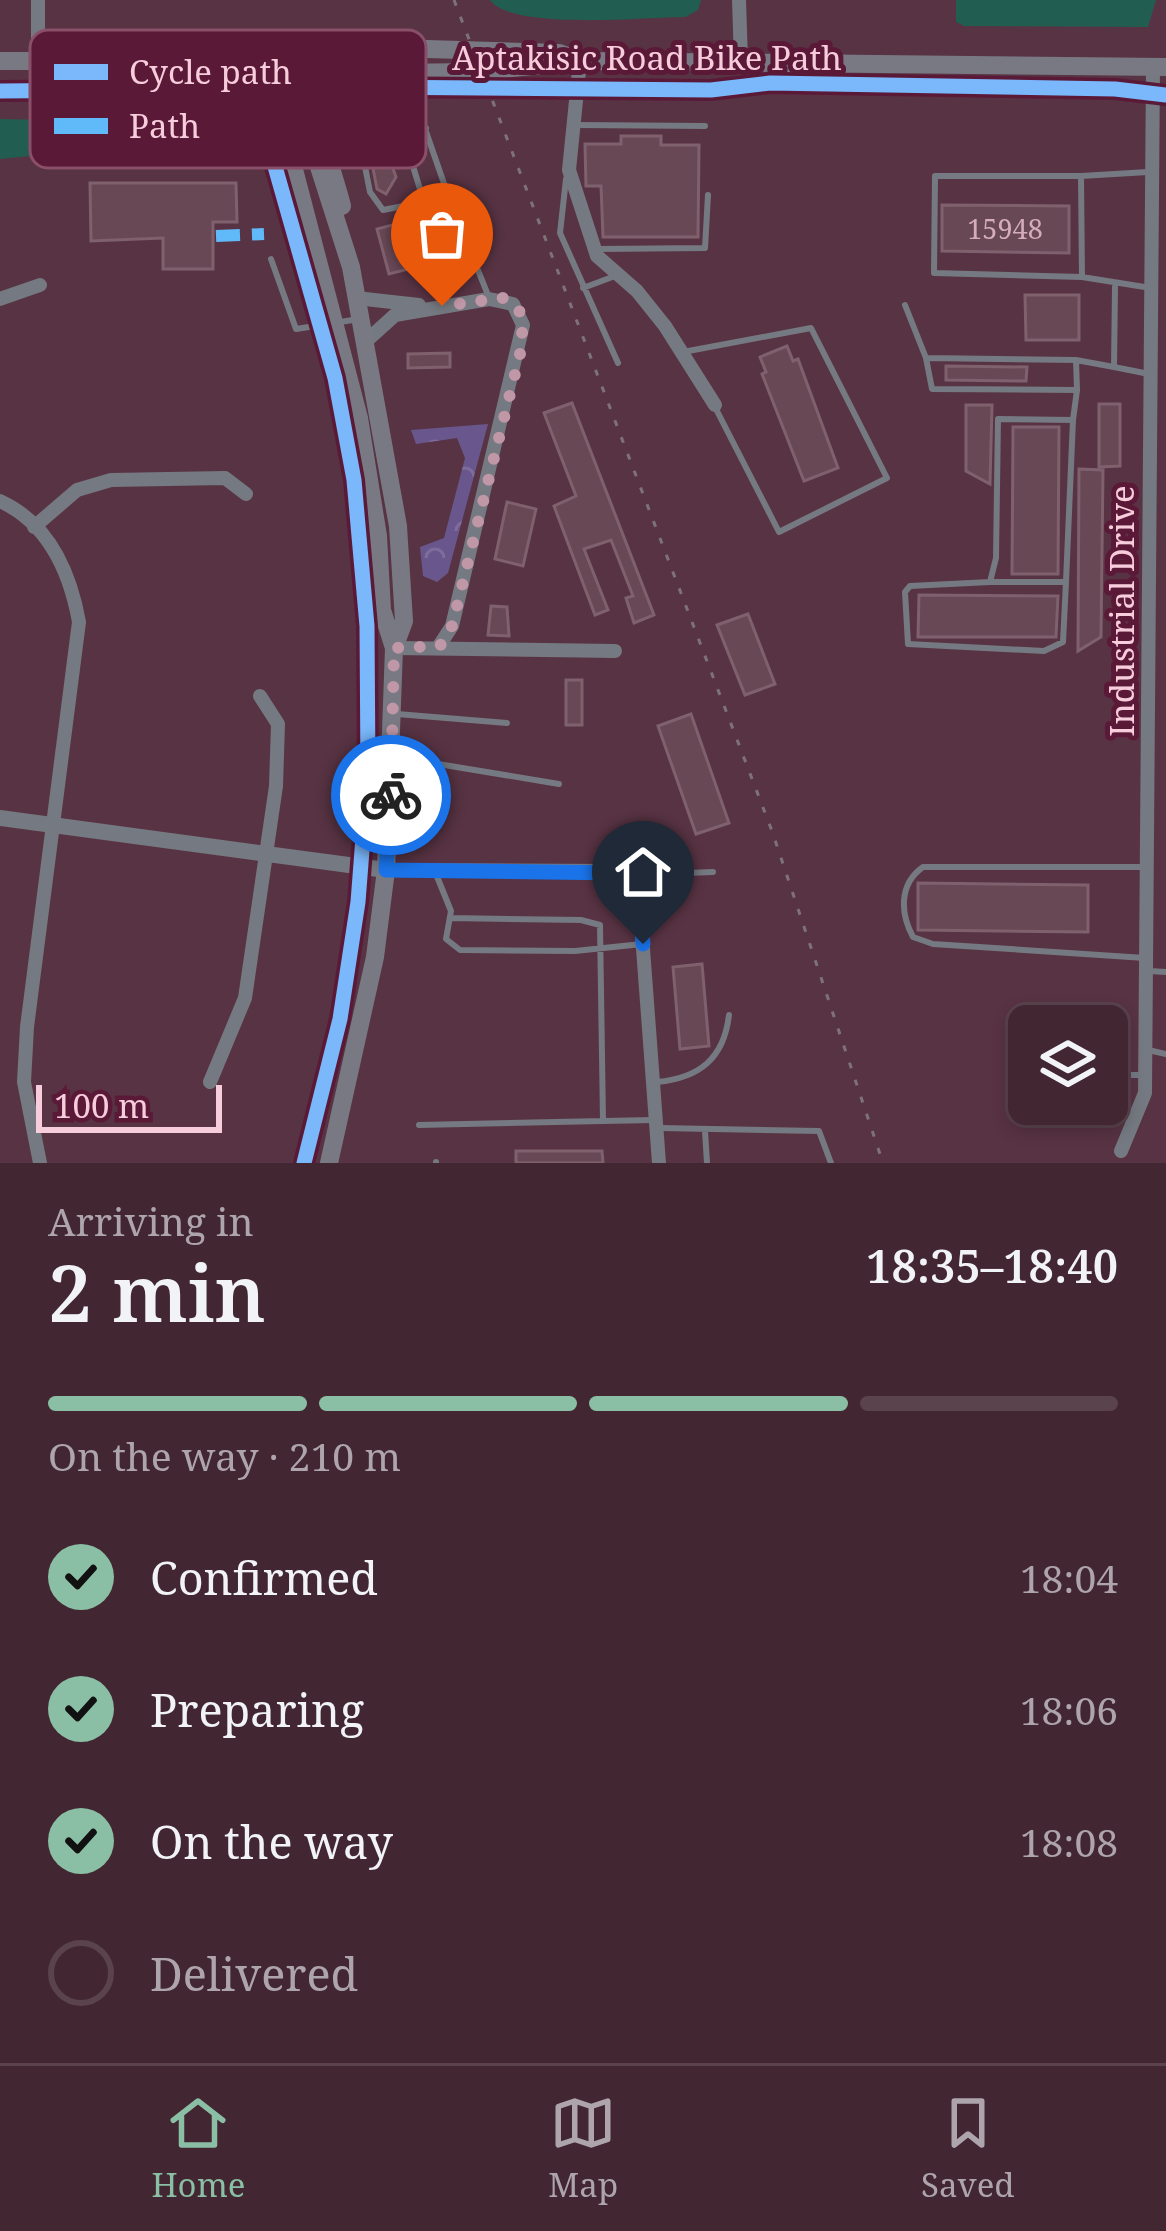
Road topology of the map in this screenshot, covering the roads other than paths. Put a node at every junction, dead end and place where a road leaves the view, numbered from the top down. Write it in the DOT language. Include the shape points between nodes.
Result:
graph roads {
  1 [pos="739,0"];
  2 [pos="426,51"];
  3 [pos="580,62"];
  4 [pos="741,62"];
  5 [pos="1159,67"];
  6 [pos="426,73"];
  7 [pos="572,124"];
  8 [pos="705,126"];
  9 [pos="426,128"];
  10 [pos="301,168"];
  11 [pos="314,168"];
  12 [pos="332,168"];
  13 [pos="364,168"];
  14 [pos="414,168"];
  15 [pos="569,170"];
  16 [pos="1152,172"];
  17 [pos="1081,176"];
  18 [pos="708,194"];
  19 [pos="448,196"];
  20 [pos="424,202"];
  21 [pos="595,249"];
  22 [pos="272,259"];
  23 [pos="618,274"];
  24 [pos="1082,278"];
  25 [pos="40,285"];
  26 [pos="1115,287"];
  27 [pos="583,288"];
  28 [pos="1151,288"];
  29 [pos="356,298"];
  30 [pos="0,299"];
  31 [pos="489,299"];
  32 [pos="905,305"];
  33 [pos="442,306"];
  34 [pos="359,319"];
  35 [pos="338,324"];
  36 [pos="364,343"];
  37 [pos="681,352"];
  38 [pos="926,358"];
  39 [pos="1076,360"];
  40 [pos="618,363"];
  41 [pos="1114,367"];
  42 [pos="1150,374"];
  43 [pos="1077,390"];
  44 [pos="715,406"];
  45 [pos="1158,416"];
  46 [pos="1073,420"];
  47 [pos="246,494"];
  48 [pos="0,501"];
  49 [pos="34,526"];
  50 [pos="1066,581"];
  51 [pos="990,582"];
  52 [pos="440,646"];
  53 [pos="394,648"];
  54 [pos="615,651"];
  55 [pos="260,696"];
  56 [pos="394,713"];
  57 [pos="507,723"];
  58 [pos="393,757"];
  59 [pos="559,784"];
  60 [pos="0,818"];
  61 [pos="54,825"];
  62 [pos="268,854"];
  63 [pos="1146,867"];
  64 [pos="386,870"];
  65 [pos="435,870"];
  66 [pos="713,872"];
  67 [pos="634,883"];
  68 [pos="450,918"];
  69 [pos="643,944"];
  70 [pos="604,948"];
  71 [pos="1146,965"];
  72 [pos="1166,972"];
  73 [pos="729,1015"];
  74 [pos="1145,1049"];
  75 [pos="1166,1054"];
  76 [pos="1128,1075"];
  77 [pos="1145,1075"];
  78 [pos="210,1082"];
  79 [pos="653,1082"];
  80 [pos="603,1120"];
  81 [pos="656,1124"];
  82 [pos="419,1125"];
  83 [pos="705,1131"];
  84 [pos="1121,1151"];
  85 [pos="40,1163"];
  86 [pos="329,1163"];
  87 [pos="659,1163"];
  88 [pos="706,1163"];
  89 [pos="831,1163"];
  1 -- 4 [label="street"];
  2 -- 3 [label="main road" via="559,53"];
  3 -- 4 [label="main road"];
  3 -- 6 [label="main road"];
  3 -- 7 [label="street"];
  4 -- 5 [label="main road"];
  5 -- 16 [label="street, Industrial Drive"];
  7 -- 8 [label="lane"];
  7 -- 15 [label="street"];
  9 -- 19 [label="lane"];
  10 -- 35 [label="main road"];
  11 -- 29 [label="main road"];
  12 -- 29 [label="main road" via="359,272"];
  13 -- 20 [label="lane" via="383,210"];
  14 -- 20 [label="lane"];
  15 -- 21 [label="street"];
  15 -- 27 [label="lane" via="558,219"];
  16 -- 17 [label="lane"];
  16 -- 28 [label="street, Industrial Drive"];
  17 -- 24 [label="lane"];
  17 -- 24 [label="lane" via="934,176 934,273"];
  18 -- 21 [label="lane" via="704,248"];
  19 -- 20 [label="lane"];
  19 -- 31 [label="lane"];
  21 -- 23 [label="street"];
  22 -- 35 [label="lane" via="290,325"];
  23 -- 27 [label="lane"];
  23 -- 37 [label="street"];
  24 -- 26 [label="lane"];
  25 -- 30 [label="street"];
  26 -- 28 [label="lane"];
  26 -- 41 [label="lane"];
  27 -- 40 [label="lane"];
  28 -- 42 [label="street, Industrial Drive"];
  29 -- 33 [label="street"];
  29 -- 34 [label="main road"];
  31 -- 33 [label="street"];
  31 -- 52 [label="street" via="503,298 520,312 523,342 452,626"];
  32 -- 38 [label="lane"];
  33 -- 36 [label="street" via="395,315"];
  34 -- 35 [label="lane"];
  34 -- 36 [label="main road"];
  35 -- 53 [label="main road"];
  36 -- 53 [label="main road" via="404,580"];
  37 -- 44 [label="street"];
  37 -- 44 [label="lane" via="811,328 887,478 779,532"];
  38 -- 39 [label="lane"];
  38 -- 43 [label="lane" via="932,389"];
  39 -- 41 [label="lane"];
  39 -- 43 [label="lane"];
  41 -- 42 [label="lane"];
  42 -- 45 [label="street, Industrial Drive"];
  43 -- 46 [label="lane"];
  45 -- 63 [label="street, Industrial Drive"];
  46 -- 50 [label="lane"];
  46 -- 51 [label="lane" via="998,419"];
  47 -- 49 [label="street" via="225,478 111,480 77,490"];
  48 -- 49 [label="street"];
  49 -- 61 [label="street" via="58,557 79,622"];
  50 -- 51 [label="lane"];
  50 -- 51 [label="lane" via="1067,632 1044,651 908,644 910,586"];
  52 -- 53 [label="street"];
  52 -- 54 [label="street"];
  53 -- 56 [label="main road"];
  55 -- 62 [label="street" via="278,724"];
  56 -- 57 [label="lane"];
  56 -- 58 [label="main road"];
  58 -- 59 [label="lane"];
  58 -- 64 [label="main road"];
  60 -- 61 [label="street"];
  61 -- 62 [label="street"];
  61 -- 85 [label="street" via="24,1082"];
  62 -- 64 [label="street"];
  62 -- 78 [label="street" via="245,998"];
  63 -- 71 [label="street, Industrial Drive"];
  63 -- 71 [label="lane" via="923,867 905,890 904,919 913,937 933,944"];
  64 -- 65 [label="street"];
  64 -- 86 [label="main road"];
  65 -- 67 [label="street" via="609,871"];
  65 -- 68 [label="lane"];
  66 -- 67 [label="lane"];
  67 -- 69 [label="street"];
  68 -- 70 [label="lane" via="594,921"];
  68 -- 70 [label="lane" via="446,939 460,950"];
  69 -- 70 [label="lane"];
  69 -- 79 [label="street"];
  70 -- 80 [label="lane"];
  71 -- 72 [label="lane"];
  71 -- 74 [label="street, Industrial Drive"];
  73 -- 79 [label="lane" via="717,1058 681,1079"];
  74 -- 75 [label="lane"];
  74 -- 77 [label="street, Industrial Drive"];
  76 -- 77 [label="lane"];
  77 -- 84 [label="street, Industrial Drive"];
  79 -- 81 [label="street"];
  80 -- 81 [label="lane"];
  80 -- 82 [label="lane"];
  81 -- 83 [label="lane"];
  81 -- 87 [label="street"];
  83 -- 88 [label="lane"];
  83 -- 89 [label="lane" via="819,1131"];
}
